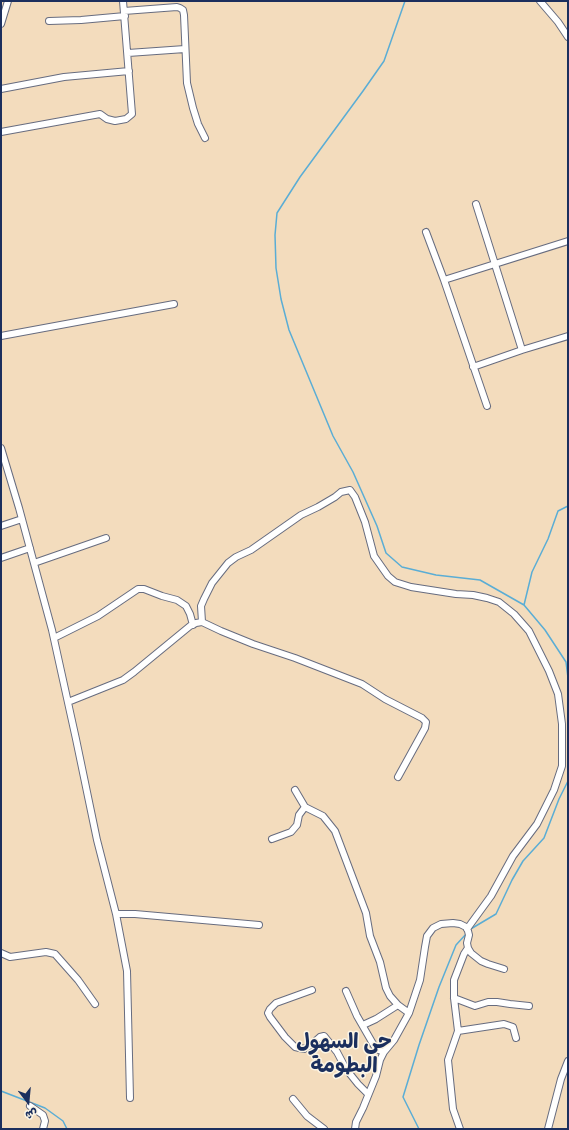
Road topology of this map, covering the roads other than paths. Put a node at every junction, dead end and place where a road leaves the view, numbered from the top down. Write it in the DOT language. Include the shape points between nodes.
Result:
graph roads {
  1 [pos="8,1"];
  2 [pos="123,1"];
  3 [pos="540,1"];
  4 [pos="124,14"];
  5 [pos="49,21"];
  6 [pos="1,24"];
  7 [pos="568,37"];
  8 [pos="184,49"];
  9 [pos="128,53"];
  10 [pos="129,71"];
  11 [pos="1,89"];
  12 [pos="1,132"];
  13 [pos="205,138"];
  14 [pos="476,204"];
  15 [pos="426,232"];
  16 [pos="568,241"];
  17 [pos="495,264"];
  18 [pos="444,280"];
  19 [pos="174,304"];
  20 [pos="1,336"];
  21 [pos="568,336"];
  22 [pos="522,350"];
  23 [pos="473,367"];
  24 [pos="487,406"];
  25 [pos="1,448"];
  26 [pos="8,470"];
  27 [pos="1,473"];
  28 [pos="22,519"];
  29 [pos="1,526"];
  30 [pos="106,538"];
  31 [pos="30,548"];
  32 [pos="1,558"];
  33 [pos="34,563"];
  34 [pos="202,622"];
  35 [pos="193,625"];
  36 [pos="54,638"];
  37 [pos="68,702"];
  38 [pos="398,777"];
  39 [pos="296,790"];
  40 [pos="305,807"];
  41 [pos="272,839"];
  42 [pos="116,914"];
  43 [pos="259,925"];
  44 [pos="467,928"];
  45 [pos="468,948"];
  46 [pos="1,953"];
  47 [pos="504,968"];
  48 [pos="312,990"];
  49 [pos="346,991"];
  50 [pos="454,998"];
  51 [pos="95,1004"];
  52 [pos="398,1005"];
  53 [pos="529,1006"];
  54 [pos="409,1013"];
  55 [pos="363,1026"];
  56 [pos="458,1031"];
  57 [pos="516,1038"];
  58 [pos="384,1052"];
  59 [pos="568,1061"];
  60 [pos="368,1094"];
  61 [pos="130,1098"];
  62 [pos="293,1099"];
  63 [pos="30,1106"];
  64 [pos="43,1129"];
  65 [pos="324,1129"];
  66 [pos="355,1129"];
  67 [pos="460,1129"];
  68 [pos="548,1129"];
  1 -- 6 [label="street"];
  2 -- 4 [label="street"];
  3 -- 7 [label="street"];
  4 -- 5 [label="street"];
  4 -- 8 [label="street" via="180,8 184,15"];
  4 -- 9 [label="street"];
  8 -- 9 [label="street"];
  8 -- 13 [label="street" via="190,96"];
  9 -- 10 [label="street"];
  10 -- 11 [label="street" via="64,77"];
  10 -- 12 [label="street" via="132,114 126,120 107,120 100,114"];
  14 -- 17 [label="street"];
  15 -- 18 [label="street"];
  16 -- 17 [label="street"];
  17 -- 18 [label="street"];
  17 -- 22 [label="street"];
  18 -- 23 [label="street"];
  19 -- 20 [label="street"];
  21 -- 22 [label="street"];
  22 -- 23 [label="street"];
  23 -- 24 [label="street"];
  25 -- 26 [label="street"];
  26 -- 27 [label="street"];
  26 -- 28 [label="street"];
  28 -- 29 [label="street"];
  28 -- 31 [label="street"];
  30 -- 33 [label="street"];
  31 -- 32 [label="street"];
  31 -- 33 [label="street"];
  33 -- 36 [label="street"];
  34 -- 35 [label="street"];
  34 -- 38 [label="street" via="253,644 362,684 422,718 426,722 425,728"];
  34 -- 44 [label="street" via="200,606 212,583 228,563 301,515 341,492 350,490 365,522 374,556 395,582 456,594 473,594 499,602 529,631 558,694 562,724 562,766 554,790 537,824 513,856 491,896"];
  35 -- 36 [label="street" via="186,606 177,600 138,589 98,616"];
  35 -- 37 [label="street" via="123,680"];
  36 -- 37 [label="street"];
  37 -- 42 [label="street" via="97,840"];
  39 -- 40 [label="street"];
  40 -- 41 [label="street" via="291,832"];
  40 -- 52 [label="street" via="323,816 336,834 366,913 370,936 386,988"];
  42 -- 43 [label="street"];
  42 -- 61 [label="street" via="127,971"];
  44 -- 45 [label="street"];
  44 -- 54 [label="street" via="460,924 442,924 433,928 427,936 420,980"];
  45 -- 47 [label="street" via="482,961"];
  45 -- 50 [label="street" via="454,980"];
  46 -- 51 [label="street" via="10,957 46,952 55,954"];
  48 -- 60 [label="street" via="276,1003 268,1013 270,1018 295,1047 304,1049 324,1036 346,1069"];
  49 -- 55 [label="street"];
  50 -- 53 [label="street" via="475,1006 497,1002"];
  50 -- 56 [label="street"];
  52 -- 54 [label="street"];
  52 -- 55 [label="street"];
  54 -- 58 [label="street"];
  55 -- 58 [label="street" via="376,1049"];
  56 -- 57 [label="street" via="504,1024 513,1027"];
  56 -- 67 [label="street" via="448,1060 453,1109"];
  58 -- 60 [label="street"];
  59 -- 68 [label="street"];
  60 -- 66 [label="street"];
  62 -- 65 [label="street" via="307,1116"];
  63 -- 64 [label="street" via="43,1115"];
}
